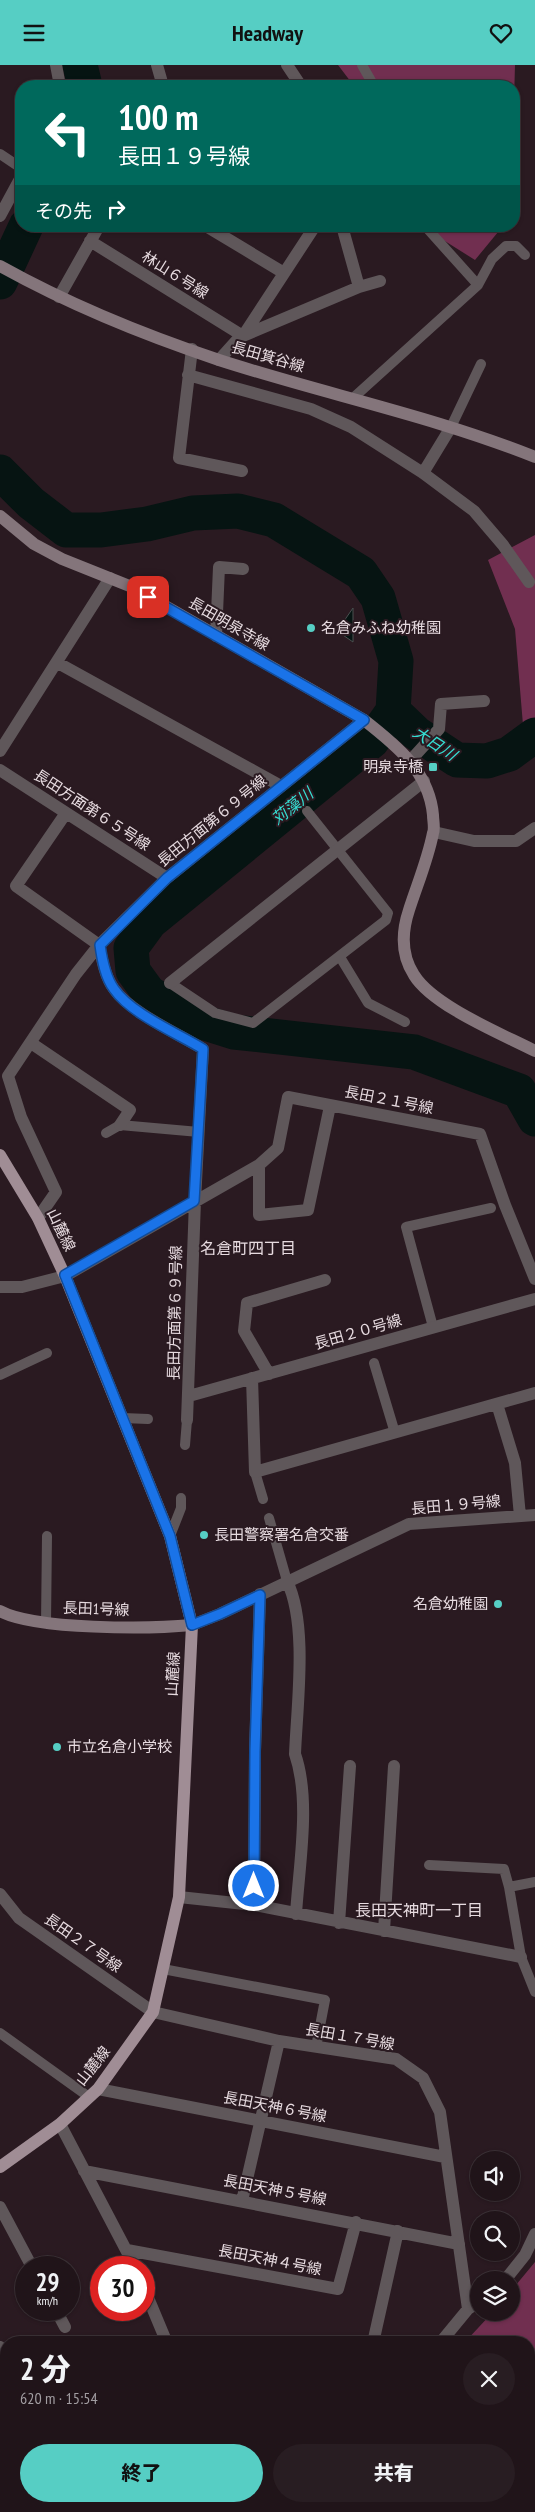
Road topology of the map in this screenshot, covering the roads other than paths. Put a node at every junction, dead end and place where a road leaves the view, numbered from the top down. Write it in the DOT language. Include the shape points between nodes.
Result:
graph roads {
  1 [pos="56,65"];
  2 [pos="158,65"];
  3 [pos="286,65"];
  4 [pos="362,65"];
  5 [pos="59,80"];
  6 [pos="162,80"];
  7 [pos="297,80"];
  8 [pos="371,80"];
  9 [pos="0,154"];
  10 [pos="15,164"];
  11 [pos="15,188"];
  12 [pos="0,216"];
  13 [pos="95,232"];
  14 [pos="216,232"];
  15 [pos="311,232"];
  16 [pos="344,232"];
  17 [pos="430,232"];
  18 [pos="90,241"];
  19 [pos="525,255"];
  20 [pos="0,266"];
  21 [pos="284,273"];
  22 [pos="380,281"];
  23 [pos="478,285"];
  24 [pos="359,287"];
  25 [pos="59,297"];
  26 [pos="242,337"];
  27 [pos="192,349"];
  28 [pos="219,360"];
  29 [pos="481,364"];
  30 [pos="188,375"];
  31 [pos="352,399"];
  32 [pos="452,427"];
  33 [pos="535,457"];
  34 [pos="242,471"];
  35 [pos="423,473"];
  36 [pos="0,516"];
  37 [pos="243,569"];
  38 [pos="110,578"];
  39 [pos="529,582"];
  40 [pos="216,636"];
  41 [pos="58,663"];
  42 [pos="484,701"];
  43 [pos="364,720"];
  44 [pos="0,751"];
  45 [pos="410,761"];
  46 [pos="0,770"];
  47 [pos="424,781"];
  48 [pos="280,787"];
  49 [pos="307,811"];
  50 [pos="66,813"];
  51 [pos="535,828"];
  52 [pos="434,832"];
  53 [pos="535,839"];
  54 [pos="516,841"];
  55 [pos="338,849"];
  56 [pos="167,878"];
  57 [pos="100,945"];
  58 [pos="340,957"];
  59 [pos="170,983"];
  60 [pos="405,1022"];
  61 [pos="31,1043"];
  62 [pos="535,1051"];
  63 [pos="330,1106"];
  64 [pos="120,1125"];
  65 [pos="199,1132"];
  66 [pos="106,1133"];
  67 [pos="0,1155"];
  68 [pos="259,1165"];
  69 [pos="194,1201"];
  70 [pos="491,1208"];
  71 [pos="38,1218"];
  72 [pos="65,1275"];
  73 [pos="535,1279"];
  74 [pos="325,1280"];
  75 [pos="0,1287"];
  76 [pos="535,1299"];
  77 [pos="433,1327"];
  78 [pos="46,1353"];
  79 [pos="374,1363"];
  80 [pos="269,1374"];
  81 [pos="0,1375"];
  82 [pos="252,1378"];
  83 [pos="535,1393"];
  84 [pos="190,1395"];
  85 [pos="497,1404"];
  86 [pos="123,1418"];
  87 [pos="148,1419"];
  88 [pos="187,1420"];
  89 [pos="395,1433"];
  90 [pos="186,1445"];
  91 [pos="255,1472"];
  92 [pos="182,1498"];
  93 [pos="263,1499"];
  94 [pos="535,1515"];
  95 [pos="520,1517"];
  96 [pos="269,1518"];
  97 [pos="47,1536"];
  98 [pos="170,1536"];
  99 [pos="288,1581"];
  100 [pos="260,1595"];
  101 [pos="0,1611"];
  102 [pos="46,1623"];
  103 [pos="192,1625"];
  104 [pos="350,1765"];
  105 [pos="394,1766"];
  106 [pos="429,1865"];
  107 [pos="535,1881"];
  108 [pos="509,1887"];
  109 [pos="0,1895"];
  110 [pos="180,1897"];
  111 [pos="254,1905"];
  112 [pos="296,1914"];
  113 [pos="339,1923"];
  114 [pos="384,1931"];
  115 [pos="521,1957"];
  116 [pos="163,1969"];
  117 [pos="535,1993"];
  118 [pos="153,2012"];
  119 [pos="0,2033"];
  120 [pos="279,2041"];
  121 [pos="316,2047"];
  122 [pos="94,2093"];
  123 [pos="261,2121"];
  124 [pos="60,2124"];
  125 [pos="446,2157"];
  126 [pos="0,2167"];
  127 [pos="84,2171"];
  128 [pos="242,2201"];
  129 [pos="0,2207"];
  130 [pos="356,2222"];
  131 [pos="398,2231"];
  132 [pos="535,2234"];
  133 [pos="459,2244"];
  134 [pos="127,2250"];
  135 [pos="26,2256"];
  136 [pos="130,2256"];
  137 [pos="512,2271"];
  138 [pos="468,2309"];
  139 [pos="155,2315"];
  140 [pos="62,2321"];
  141 [pos="65,2327"];
  142 [pos="164,2336"];
  143 [pos="376,2336"];
  144 [pos="446,2336"];
  1 -- 5 [label="street"];
  2 -- 6 [label="street"];
  3 -- 7 [label="street"];
  4 -- 8 [label="lane"];
  9 -- 10 [label="lane"];
  11 -- 12 [label="street"];
  13 -- 18 [label="street"];
  14 -- 21 [label="street"];
  15 -- 21 [label="street"];
  16 -- 24 [label="street"];
  17 -- 23 [label="lane"];
  18 -- 25 [label="street"];
  18 -- 26 [label="street, 林山６号線"];
  19 -- 23 [label="lane" via="516,246 506,246 492,259"];
  20 -- 25 [label="street, 長田箕谷線"];
  21 -- 26 [label="street"];
  22 -- 24 [label="street"];
  23 -- 31 [label="lane"];
  24 -- 26 [label="street"];
  25 -- 27 [label="street, 長田箕谷線" via="119,324"];
  26 -- 28 [label="street"];
  27 -- 28 [label="street, 長田箕谷線"];
  27 -- 30 [label="street"];
  28 -- 31 [label="street, 長田箕谷線"];
  29 -- 32 [label="lane"];
  30 -- 34 [label="street" via="179,458"];
  30 -- 35 [label="street" via="311,409 351,427"];
  31 -- 32 [label="street, 長田箕谷線"];
  32 -- 33 [label="street, 長田箕谷線"];
  32 -- 35 [label="street"];
  35 -- 39 [label="street" via="474,511"];
  36 -- 38 [label="street, 長田明泉寺線" via="34,544"];
  37 -- 40 [label="street" via="219,567"];
  38 -- 40 [label="street, 長田明泉寺線" via="132,587"];
  38 -- 41 [label="street"];
  40 -- 43 [label="street, 長田明泉寺線"];
  41 -- 44 [label="street"];
  41 -- 48 [label="street"];
  42 -- 45 [label="street" via="441,704 439,729"];
  43 -- 45 [label="street, 長田明泉寺線" via="393,742"];
  43 -- 48 [label="street, 長田方面第６９号線"];
  45 -- 47 [label="street, 長田明泉寺線"];
  46 -- 50 [label="street, 長田方面第６５号線"];
  47 -- 52 [label="street, 長田明泉寺線" via="432,803"];
  47 -- 55 [label="street"];
  48 -- 56 [label="street, 長田方面第６９号線"];
  49 -- 55 [label="lane"];
  50 -- 56 [label="street, 長田方面第６５号線"];
  50 -- 57 [label="street" via="16,887"];
  51 -- 54 [label="street"];
  52 -- 54 [label="street" via="474,841"];
  52 -- 62 [label="street" via="403,929 404,947 412,971 440,1001"];
  53 -- 54 [label="street"];
  55 -- 58 [label="lane" via="388,913 386,921"];
  55 -- 59 [label="street"];
  56 -- 57 [label="street, 長田方面第６９号線"];
  57 -- 61 [label="street" via="76,974"];
  57 -- 65 [label="street, 長田方面第６９号線" via="103,963 114,989 131,1006 203,1049"];
  58 -- 59 [label="lane" via="253,1023 215,1013"];
  58 -- 60 [label="lane" via="368,1003"];
  61 -- 64 [label="street" via="130,1109"];
  61 -- 71 [label="street" via="8,1076 21,1117 56,1193"];
  63 -- 68 [label="street, 長田２１号線" via="288,1097 278,1148"];
  63 -- 68 [label="street" via="308,1210 259,1215"];
  63 -- 73 [label="street, 長田２１号線" via="480,1134"];
  64 -- 65 [label="lane"];
  64 -- 66 [label="lane"];
  65 -- 69 [label="street, 長田方面第６９号線"];
  67 -- 71 [label="main road, 山麓線"];
  68 -- 69 [label="street, 長田２１号線"];
  69 -- 72 [label="street, 長田２１号線"];
  69 -- 84 [label="street, 長田方面第６９号線"];
  70 -- 77 [label="lane" via="406,1227"];
  71 -- 72 [label="main road, 山麓線"];
  72 -- 75 [label="street, 長田２１号線" via="22,1287"];
  72 -- 86 [label="main road, 山麓線"];
  74 -- 80 [label="street" via="247,1303 244,1331"];
  76 -- 77 [label="street, 長田２０号線"];
  77 -- 80 [label="street, 長田２０号線"];
  78 -- 81 [label="lane"];
  79 -- 89 [label="lane"];
  80 -- 82 [label="street, 長田２０号線"];
  82 -- 84 [label="street, 長田２０号線"];
  82 -- 91 [label="street"];
  83 -- 85 [label="street"];
  84 -- 88 [label="street, 長田方面第６９号線"];
  85 -- 89 [label="street"];
  85 -- 95 [label="street" via="515,1463"];
  86 -- 87 [label="lane"];
  86 -- 98 [label="main road, 山麓線"];
  88 -- 90 [label="lane"];
  89 -- 91 [label="street"];
  91 -- 93 [label="lane"];
  92 -- 98 [label="lane"];
  94 -- 95 [label="street, 長田１９号線"];
  95 -- 99 [label="street, 長田１９号線" via="409,1524"];
  96 -- 99 [label="lane"];
  97 -- 102 [label="lane"];
  98 -- 103 [label="main road, 山麓線"];
  99 -- 100 [label="street, 長田１９号線"];
  99 -- 112 [label="street" via="295,1598 299,1643 295,1754 302,1805"];
  100 -- 103 [label="street, 長田１９号線"];
  100 -- 111 [label="street"];
  101 -- 102 [label="street, 長田1号線"];
  102 -- 103 [label="street, 長田1号線" via="162,1628"];
  103 -- 110 [label="main road, 山麓線"];
  104 -- 113 [label="street"];
  105 -- 114 [label="street"];
  106 -- 108 [label="lane" via="504,1869"];
  107 -- 108 [label="lane"];
  108 -- 115 [label="lane"];
  109 -- 118 [label="street, 長田２７号線" via="19,1918"];
  110 -- 111 [label="street"];
  110 -- 116 [label="main road, 山麓線"];
  111 -- 112 [label="street"];
  112 -- 113 [label="street"];
  113 -- 114 [label="street"];
  114 -- 115 [label="street"];
  115 -- 117 [label="lane"];
  116 -- 118 [label="main road, 山麓線"];
  116 -- 121 [label="lane" via="325,2000"];
  118 -- 120 [label="street, 長田１７号線"];
  118 -- 122 [label="main road, 山麓線"];
  119 -- 122 [label="lane"];
  120 -- 121 [label="street, 長田１７号線"];
  120 -- 123 [label="street"];
  121 -- 125 [label="street, 長田１７号線" via="396,2059 423,2078 440,2112"];
  122 -- 123 [label="street, 長田天神６号線"];
  122 -- 124 [label="main road, 山麓線"];
  123 -- 125 [label="street, 長田天神６号線"];
  123 -- 128 [label="street"];
  124 -- 126 [label="main road, 山麓線"];
  124 -- 127 [label="street"];
  125 -- 133 [label="street, 長田１７号線"];
  127 -- 128 [label="street, 長田天神５号線"];
  127 -- 134 [label="street"];
  128 -- 130 [label="street, 長田天神５号線"];
  129 -- 135 [label="street"];
  130 -- 131 [label="street, 長田天神５号線"];
  130 -- 134 [label="street, 長田天神４号線" via="338,2289"];
  131 -- 133 [label="street, 長田天神５号線"];
  131 -- 143 [label="street"];
  132 -- 137 [label="street" via="525,2255"];
  133 -- 138 [label="street, 長田１７号線"];
  134 -- 136 [label="street"];
  138 -- 144 [label="street"];
  139 -- 142 [label="street"];
  140 -- 141 [label="street"];
}
